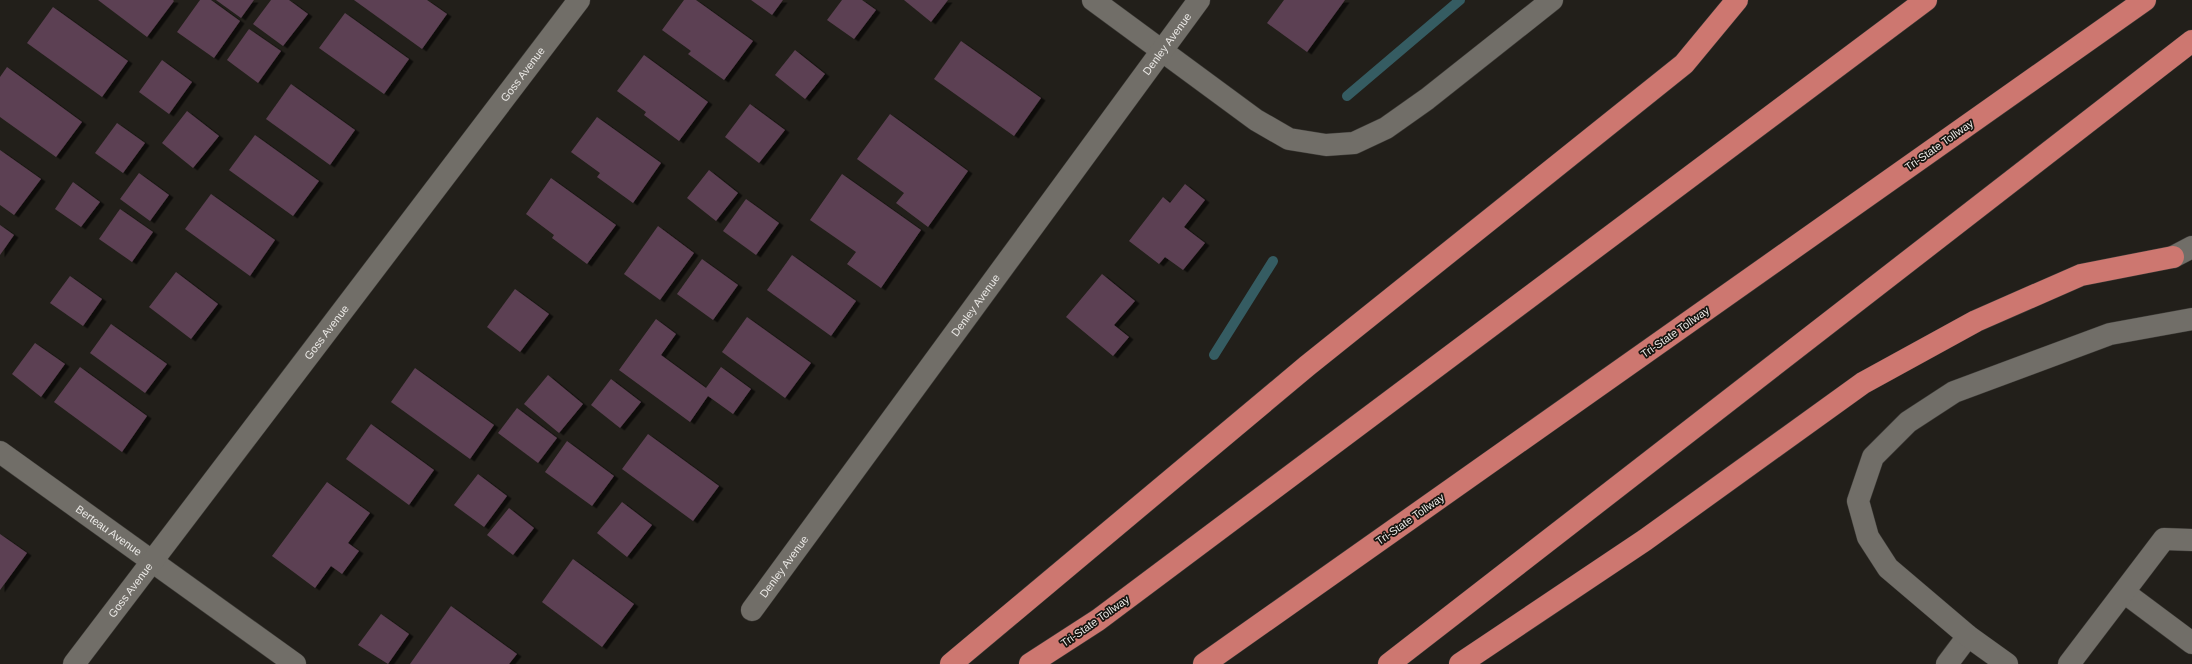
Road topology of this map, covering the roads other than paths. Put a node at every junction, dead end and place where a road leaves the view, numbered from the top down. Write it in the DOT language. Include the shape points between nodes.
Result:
graph roads {
  1 [pos="579,0"];
  2 [pos="1093,0"];
  3 [pos="1199,0"];
  4 [pos="1552,0"];
  5 [pos="1737,0"];
  6 [pos="1926,0"];
  7 [pos="2145,0"];
  8 [pos="2192,41"];
  9 [pos="1162,49"];
  10 [pos="2192,247"];
  11 [pos="2182,256"];
  12 [pos="2192,319"];
  13 [pos="0,452"];
  14 [pos="2192,540"];
  15 [pos="152,561"];
  16 [pos="2125,593"];
  17 [pos="752,610"];
  18 [pos="1968,636"];
  19 [pos="2192,643"];
  20 [pos="74,664"];
  21 [pos="296,664"];
  22 [pos="951,664"];
  23 [pos="1030,664"];
  24 [pos="1204,664"];
  25 [pos="1389,664"];
  26 [pos="1460,664"];
  27 [pos="1947,664"];
  28 [pos="2007,664"];
  29 [pos="2069,664"];
  1 -- 15 [label="street, Goss Avenue"];
  2 -- 9 [label="street"];
  3 -- 9 [label="street, Denley Avenue"];
  4 -- 9 [label="street" via="1427,99 1386,128 1354,143 1326,145 1289,139 1256,120"];
  5 -- 22 [label="highway" via="1684,64 1307,366"];
  6 -- 23 [label="highway, Tri-State Tollway" via="1104,616"];
  7 -- 24 [label="highway, Tri-State Tollway"];
  8 -- 25 [label="highway"];
  9 -- 17 [label="street, Denley Avenue"];
  10 -- 11 [label="street"];
  11 -- 26 [label="highway" via="2080,275 1976,321 1862,383 1645,540"];
  12 -- 18 [label="street" via="2110,334 1954,392 1908,422 1873,457 1858,501 1868,537 1888,568"];
  13 -- 15 [label="street, Berteau Avenue"];
  14 -- 16 [label="street" via="2164,539"];
  15 -- 20 [label="street, Goss Avenue"];
  15 -- 21 [label="street, Berteau Avenue"];
  16 -- 19 [label="street"];
  16 -- 29 [label="street"];
  18 -- 27 [label="street"];
  18 -- 28 [label="street"];
}
